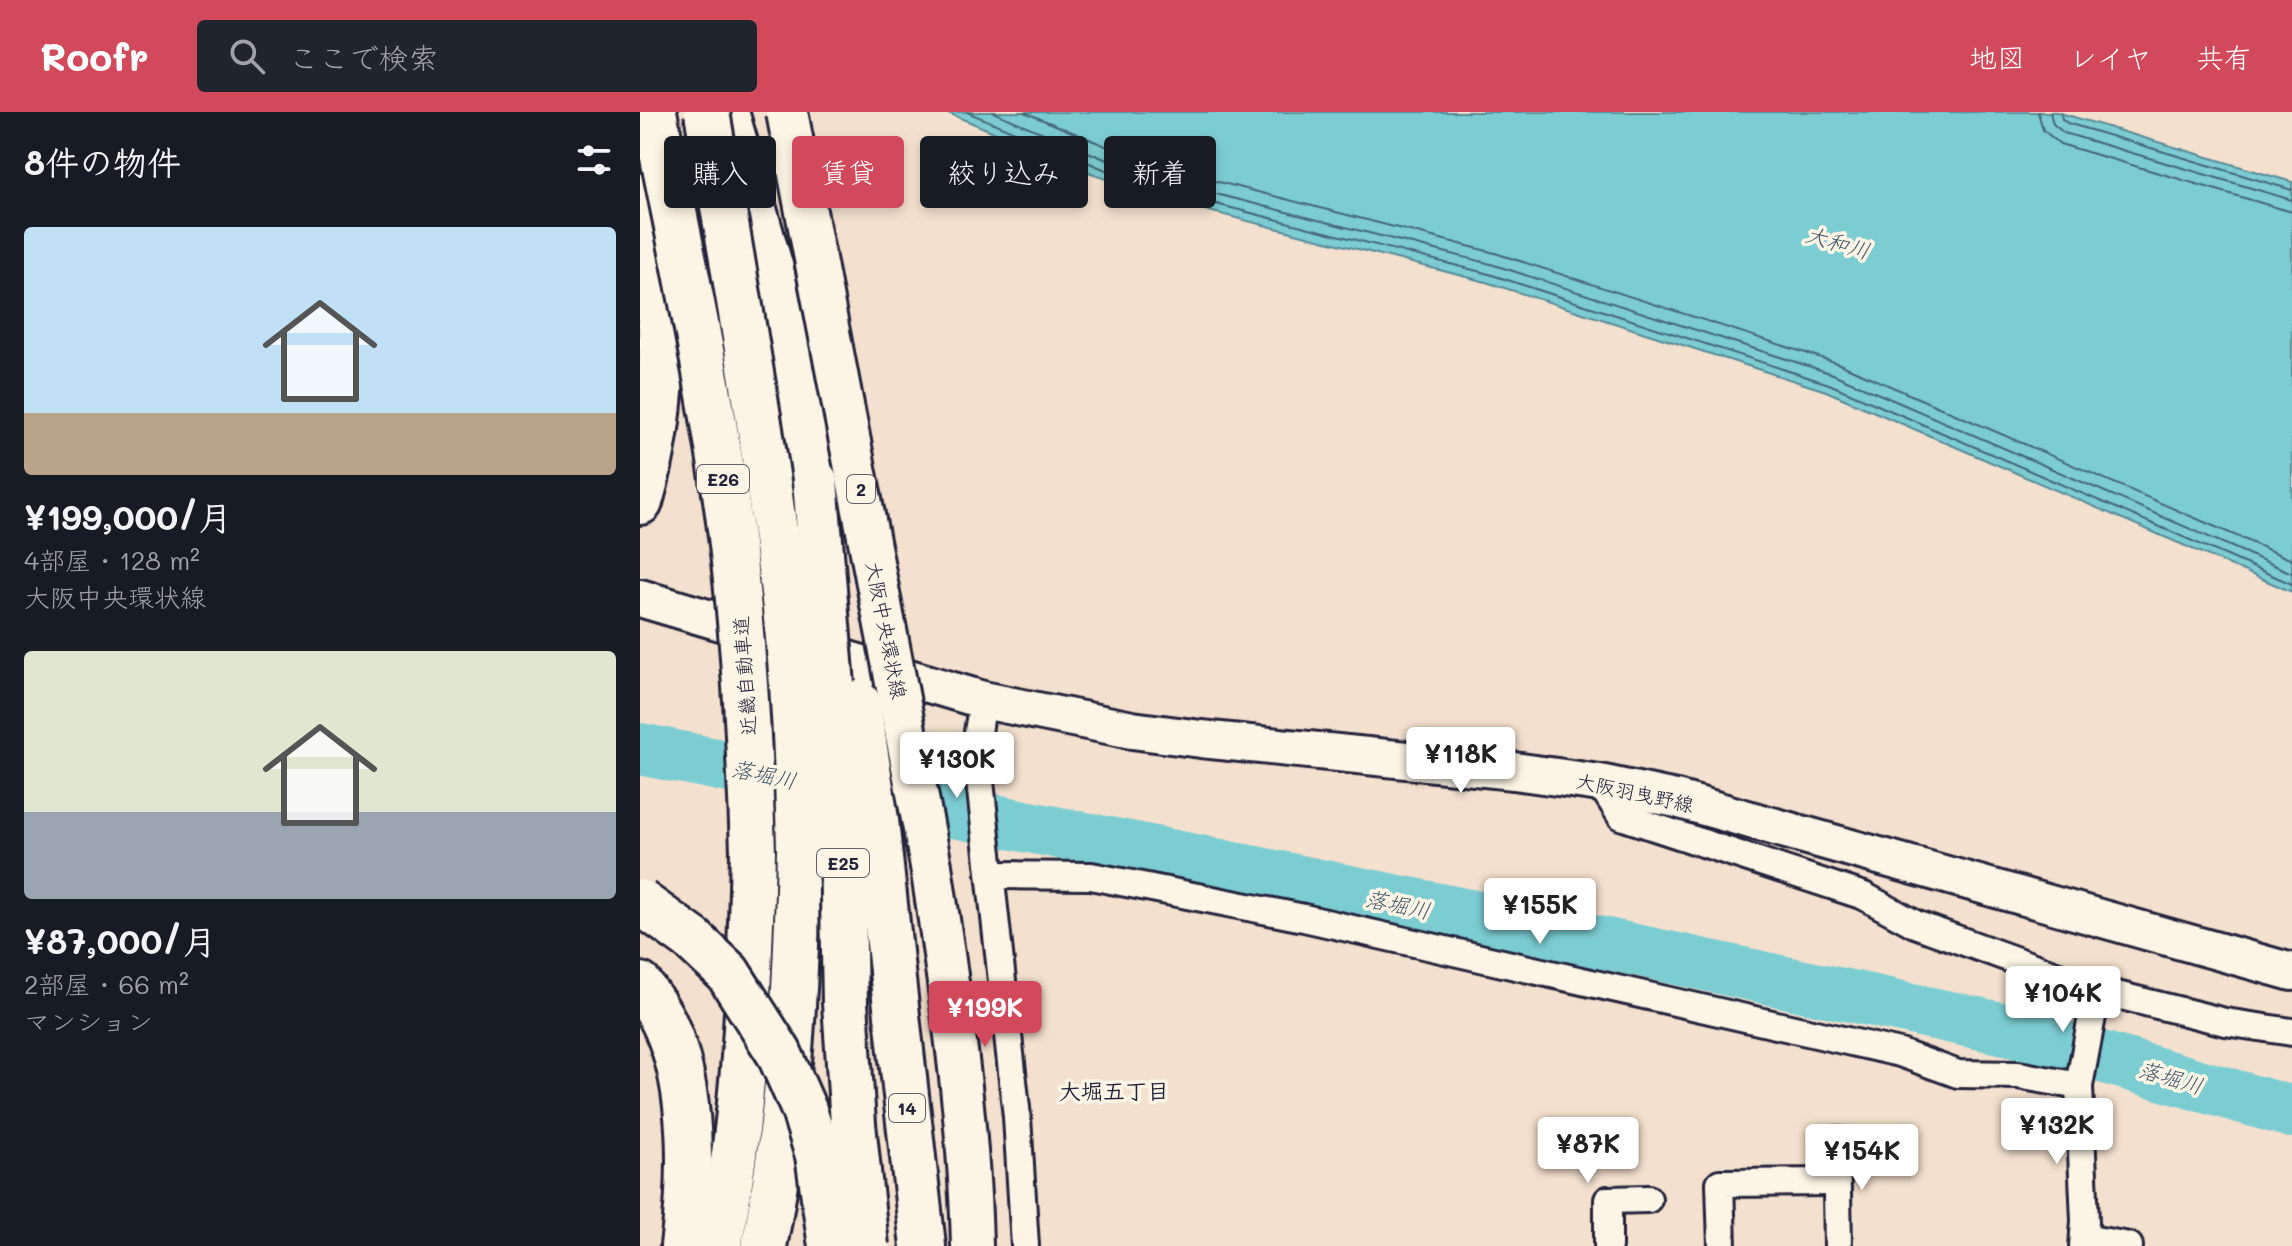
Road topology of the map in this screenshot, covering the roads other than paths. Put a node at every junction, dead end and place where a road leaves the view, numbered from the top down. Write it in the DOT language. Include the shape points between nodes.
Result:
graph roads {
  1 [pos="654,112"];
  2 [pos="707,112"];
  3 [pos="726,112"];
  4 [pos="787,112"];
  5 [pos="640,195"];
  6 [pos="815,481"];
  7 [pos="640,502"];
  8 [pos="640,598"];
  9 [pos="983,700"];
  10 [pos="1600,783"];
  11 [pos="990,862"];
  12 [pos="640,902"];
  13 [pos="2292,972"];
  14 [pos="640,985"];
  15 [pos="2097,990"];
  16 [pos="2292,1032"];
  17 [pos="2079,1086"];
  18 [pos="1836,1140"];
  19 [pos="1836,1182"];
  20 [pos="1648,1199"];
  21 [pos="2084,1242"];
  22 [pos="683,1246"];
  23 [pos="719,1246"];
  24 [pos="764,1246"];
  25 [pos="831,1246"];
  26 [pos="866,1246"];
  27 [pos="923,1246"];
  28 [pos="972,1246"];
  29 [pos="1025,1246"];
  30 [pos="1608,1246"];
  31 [pos="1722,1246"];
  32 [pos="1838,1246"];
  33 [pos="2129,1246"];
  1 -- 23 [label="highway, 近畿自動車道 / E26, bridge" via="727,507 745,667 753,851 751,961 741,1097"];
  2 -- 24 [label="highway, E26, bridge" via="755,395 794,706 799,849 793,1008 785,1112"];
  3 -- 6 [label="highway, E25" via="771,269"];
  4 -- 28 [label="main road, 大阪中央環状線 / 2, bridge" via="931,866 966,1129"];
  5 -- 7 [label="highway" via="661,339 658,416"];
  6 -- 26 [label="highway, E25, bridge" via="836,736 848,1048"];
  6 -- 27 [label="highway, 14, bridge" via="869,768"];
  8 -- 9 [label="main road, 大阪羽曳野線"];
  9 -- 10 [label="main road, 大阪羽曳野線" via="1132,730"];
  9 -- 11 [label="street" via="976,745"];
  10 -- 13 [label="main road, 大阪羽曳野線" via="1676,799"];
  10 -- 15 [label="street" via="1621,816 1864,896 1915,924"];
  11 -- 17 [label="street" via="1289,915 1900,1053 1958,1074 2018,1075"];
  11 -- 29 [label="street"];
  12 -- 25 [label="highway, bridge" via="728,973 779,1053 818,1155"];
  14 -- 22 [label="highway" via="666,1027 684,1100 689,1181"];
  15 -- 16 [label="street" via="2225,1022"];
  15 -- 17 [label="street"];
  17 -- 21 [label="street"];
  18 -- 19 [label="street"];
  19 -- 31 [label="street" via="1720,1183"];
  19 -- 32 [label="street"];
  20 -- 30 [label="street" via="1608,1200"];
  21 -- 33 [label="street"];
}
